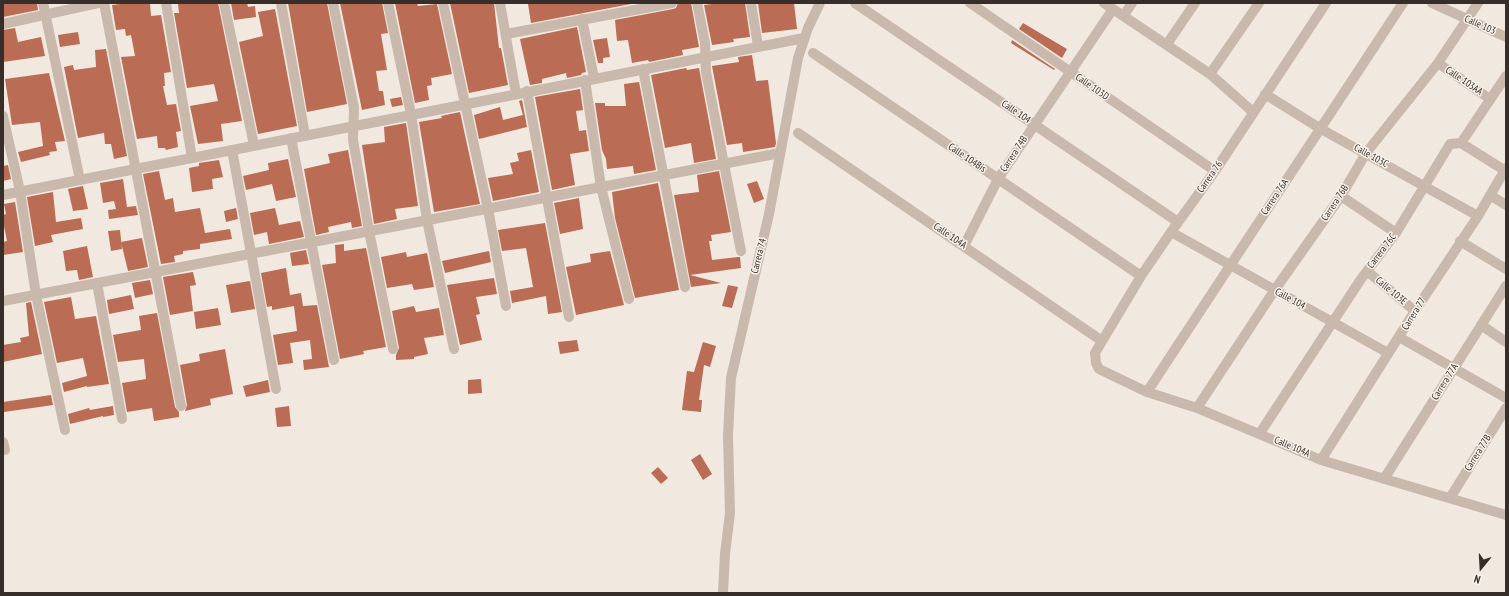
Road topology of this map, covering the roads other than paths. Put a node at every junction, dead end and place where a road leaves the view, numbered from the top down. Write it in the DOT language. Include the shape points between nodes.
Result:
graph roads {
  1 [pos="43,3"];
  2 [pos="98,3"];
  3 [pos="104,3"];
  4 [pos="166,3"];
  5 [pos="224,3"];
  6 [pos="281,3"];
  7 [pos="333,3"];
  8 [pos="388,3"];
  9 [pos="443,3"];
  10 [pos="500,3"];
  11 [pos="672,3"];
  12 [pos="697,3"];
  13 [pos="751,3"];
  14 [pos="820,3"];
  15 [pos="855,3"];
  16 [pos="970,3"];
  17 [pos="1104,3"];
  18 [pos="1132,3"];
  19 [pos="1195,3"];
  20 [pos="1259,3"];
  21 [pos="1326,3"];
  22 [pos="1403,3"];
  23 [pos="1432,3"];
  24 [pos="1478,3"];
  25 [pos="1114,9"];
  26 [pos="46,15"];
  27 [pos="1124,15"];
  28 [pos="582,19"];
  29 [pos="1466,19"];
  30 [pos="3,24"];
  31 [pos="506,34"];
  32 [pos="1506,37"];
  33 [pos="804,38"];
  34 [pos="1167,44"];
  35 [pos="758,46"];
  36 [pos="813,53"];
  37 [pos="705,57"];
  38 [pos="1438,63"];
  39 [pos="643,69"];
  40 [pos="1071,72"];
  41 [pos="1210,74"];
  42 [pos="1506,76"];
  43 [pos="589,79"];
  44 [pos="527,91"];
  45 [pos="516,94"];
  46 [pos="1265,94"];
  47 [pos="1490,99"];
  48 [pos="464,104"];
  49 [pos="1253,112"];
  50 [pos="411,114"];
  51 [pos="3,116"];
  52 [pos="1034,124"];
  53 [pos="353,126"];
  54 [pos="1321,129"];
  55 [pos="798,133"];
  56 [pos="305,135"];
  57 [pos="291,138"];
  58 [pos="1461,143"];
  59 [pos="254,145"];
  60 [pos="232,150"];
  61 [pos="780,153"];
  62 [pos="1366,153"];
  63 [pos="192,158"];
  64 [pos="724,164"];
  65 [pos="135,168"];
  66 [pos="1505,169"];
  67 [pos="1215,171"];
  68 [pos="663,176"];
  69 [pos="998,179"];
  70 [pos="80,180"];
  71 [pos="1424,184"];
  72 [pos="601,187"];
  73 [pos="20,191"];
  74 [pos="3,195"];
  75 [pos="1340,196"];
  76 [pos="1490,196"];
  77 [pos="547,198"];
  78 [pos="1506,205"];
  79 [pos="488,209"];
  80 [pos="1478,216"];
  81 [pos="427,220"];
  82 [pos="1178,222"];
  83 [pos="369,231"];
  84 [pos="1171,232"];
  85 [pos="1396,233"];
  86 [pos="1460,241"];
  87 [pos="311,242"];
  88 [pos="964,246"];
  89 [pos="741,251"];
  90 [pos="251,254"];
  91 [pos="1230,265"];
  92 [pos="1506,269"];
  93 [pos="1366,271"];
  94 [pos="155,272"];
  95 [pos="1141,276"];
  96 [pos="97,283"];
  97 [pos="1506,286"];
  98 [pos="685,287"];
  99 [pos="1274,291"];
  100 [pos="36,295"];
  101 [pos="629,299"];
  102 [pos="3,301"];
  103 [pos="506,306"];
  104 [pos="1415,311"];
  105 [pos="569,317"];
  106 [pos="1333,322"];
  107 [pos="1481,325"];
  108 [pos="1399,337"];
  109 [pos="1102,341"];
  110 [pos="1506,342"];
  111 [pos="393,349"];
  112 [pos="454,349"];
  113 [pos="1095,353"];
  114 [pos="1388,354"];
  115 [pos="334,360"];
  116 [pos="1453,368"];
  117 [pos="276,389"];
  118 [pos="1147,392"];
  119 [pos="1506,398"];
  120 [pos="181,406"];
  121 [pos="1197,408"];
  122 [pos="1506,408"];
  123 [pos="122,419"];
  124 [pos="65,430"];
  125 [pos="1260,433"];
  126 [pos="1321,460"];
  127 [pos="1384,478"];
  128 [pos="1450,498"];
  129 [pos="1506,514"];
  130 [pos="723,593"];
  1 -- 26 [label="street"];
  2 -- 26 [label="street"];
  3 -- 65 [label="street"];
  4 -- 63 [label="street"];
  5 -- 59 [label="street"];
  6 -- 56 [label="street"];
  7 -- 53 [label="street" via="354,108"];
  8 -- 50 [label="street"];
  9 -- 48 [label="street"];
  10 -- 31 [label="street"];
  11 -- 28 [label="street"];
  12 -- 37 [label="street" via="705,43"];
  13 -- 35 [label="street"];
  14 -- 33 [label="street, Carrera 74"];
  15 -- 52 [label="street, Calle 104"];
  16 -- 40 [label="street, Calle 103D"];
  17 -- 25 [label="street"];
  18 -- 27 [label="street"];
  19 -- 34 [label="street"];
  20 -- 41 [label="street"];
  21 -- 46 [label="street, Carrera 76"];
  22 -- 54 [label="street, Carrera 76A"];
  23 -- 29 [label="street, Calle 103"];
  24 -- 29 [label="street, Carrera 76B"];
  25 -- 27 [label="street"];
  25 -- 40 [label="street, Carrera 74B"];
  26 -- 30 [label="street"];
  26 -- 70 [label="street"];
  27 -- 34 [label="street"];
  28 -- 31 [label="street"];
  28 -- 43 [label="street"];
  29 -- 32 [label="street, Calle 103"];
  29 -- 38 [label="street, Carrera 76B"];
  31 -- 45 [label="street"];
  33 -- 35 [label="street"];
  33 -- 61 [label="street, Carrera 74"];
  34 -- 41 [label="street"];
  35 -- 37 [label="street"];
  36 -- 69 [label="street, Calle 104Bis"];
  37 -- 39 [label="street"];
  37 -- 64 [label="street"];
  38 -- 47 [label="street, Calle 103AA"];
  38 -- 62 [label="street, Carrera 76B"];
  39 -- 43 [label="street"];
  39 -- 68 [label="street"];
  40 -- 52 [label="street, Carrera 74B"];
  40 -- 67 [label="street, Calle 103D"];
  41 -- 49 [label="street"];
  42 -- 47 [label="street, Carrera 76C"];
  43 -- 44 [label="street"];
  43 -- 72 [label="street"];
  44 -- 45 [label="street"];
  44 -- 77 [label="street"];
  45 -- 48 [label="street"];
  46 -- 49 [label="street, Carrera 76"];
  46 -- 54 [label="street, Calle 103C"];
  47 -- 58 [label="street, Carrera 76C"];
  48 -- 50 [label="street"];
  48 -- 79 [label="street"];
  49 -- 67 [label="street, Carrera 76"];
  50 -- 53 [label="street"];
  50 -- 81 [label="street"];
  51 -- 73 [label="street"];
  52 -- 69 [label="street, Carrera 74B"];
  52 -- 82 [label="street, Calle 104"];
  53 -- 56 [label="street"];
  53 -- 83 [label="street" via="353,140"];
  54 -- 62 [label="street, Calle 103C"];
  54 -- 91 [label="street, Carrera 76A"];
  55 -- 88 [label="street, Calle 104A"];
  56 -- 57 [label="street"];
  57 -- 59 [label="street"];
  57 -- 87 [label="street"];
  58 -- 66 [label="street"];
  58 -- 71 [label="street, Carrera 76C" via="1450,144"];
  59 -- 60 [label="street"];
  60 -- 63 [label="street"];
  60 -- 90 [label="street"];
  61 -- 64 [label="street"];
  61 -- 130 [label="street, Carrera 74" via="769,214 731,378 728,435 730,513"];
  62 -- 71 [label="street, Calle 103C"];
  62 -- 75 [label="street, Carrera 76B"];
  63 -- 65 [label="street"];
  64 -- 68 [label="street"];
  64 -- 89 [label="street"];
  65 -- 70 [label="street"];
  65 -- 94 [label="street"];
  66 -- 76 [label="street, Carrera 77"];
  67 -- 82 [label="street, Carrera 76"];
  68 -- 72 [label="street"];
  68 -- 98 [label="street"];
  69 -- 88 [label="street, Carrera 74B"];
  69 -- 95 [label="street, Calle 104Bis"];
  70 -- 73 [label="street"];
  71 -- 80 [label="street, Calle 103C"];
  71 -- 85 [label="street, Carrera 76C"];
  72 -- 77 [label="street"];
  72 -- 101 [label="street"];
  73 -- 74 [label="street"];
  73 -- 100 [label="street"];
  75 -- 85 [label="street"];
  75 -- 99 [label="street, Carrera 76B"];
  76 -- 78 [label="street"];
  76 -- 80 [label="street, Carrera 77"];
  77 -- 79 [label="street"];
  77 -- 105 [label="street"];
  79 -- 81 [label="street"];
  79 -- 103 [label="street"];
  80 -- 86 [label="street, Carrera 77"];
  81 -- 83 [label="street"];
  81 -- 112 [label="street"];
  82 -- 84 [label="street, Carrera 76"];
  83 -- 87 [label="street"];
  83 -- 111 [label="street"];
  84 -- 91 [label="street, Calle 104"];
  84 -- 95 [label="street, Carrera 76"];
  85 -- 93 [label="street, Carrera 76C"];
  86 -- 92 [label="street"];
  86 -- 104 [label="street, Carrera 77"];
  87 -- 90 [label="street"];
  87 -- 115 [label="street"];
  88 -- 109 [label="street, Calle 104A"];
  90 -- 94 [label="street"];
  90 -- 117 [label="street"];
  91 -- 99 [label="street, Calle 104"];
  91 -- 118 [label="street, Carrera 76A"];
  93 -- 104 [label="street, Calle 103E"];
  93 -- 106 [label="street, Carrera 76C"];
  94 -- 96 [label="street"];
  94 -- 120 [label="street"];
  95 -- 109 [label="street, Carrera 76"];
  96 -- 100 [label="street"];
  96 -- 123 [label="street"];
  97 -- 107 [label="street, Carrera 77A"];
  99 -- 106 [label="street, Calle 104"];
  99 -- 121 [label="street, Carrera 76B"];
  100 -- 102 [label="street"];
  100 -- 124 [label="street"];
  104 -- 108 [label="street, Carrera 77"];
  106 -- 114 [label="street, Calle 104"];
  106 -- 125 [label="street, Carrera 76C"];
  107 -- 110 [label="street"];
  107 -- 116 [label="street, Carrera 77A"];
  108 -- 114 [label="street, Carrera 77"];
  108 -- 116 [label="street"];
  109 -- 113 [label="street, Carrera 76"];
  113 -- 118 [label="street, Calle 104A" via="1099,369"];
  114 -- 126 [label="street, Carrera 77"];
  116 -- 119 [label="street"];
  116 -- 127 [label="street, Carrera 77A"];
  118 -- 121 [label="street, Calle 104A"];
  121 -- 125 [label="street, Calle 104A"];
  122 -- 128 [label="street, Carrera 77B"];
  125 -- 126 [label="street, Calle 104A"];
  126 -- 127 [label="street, Calle 104A"];
  127 -- 128 [label="street, Calle 104A"];
  128 -- 129 [label="street, Calle 104A"];
}
